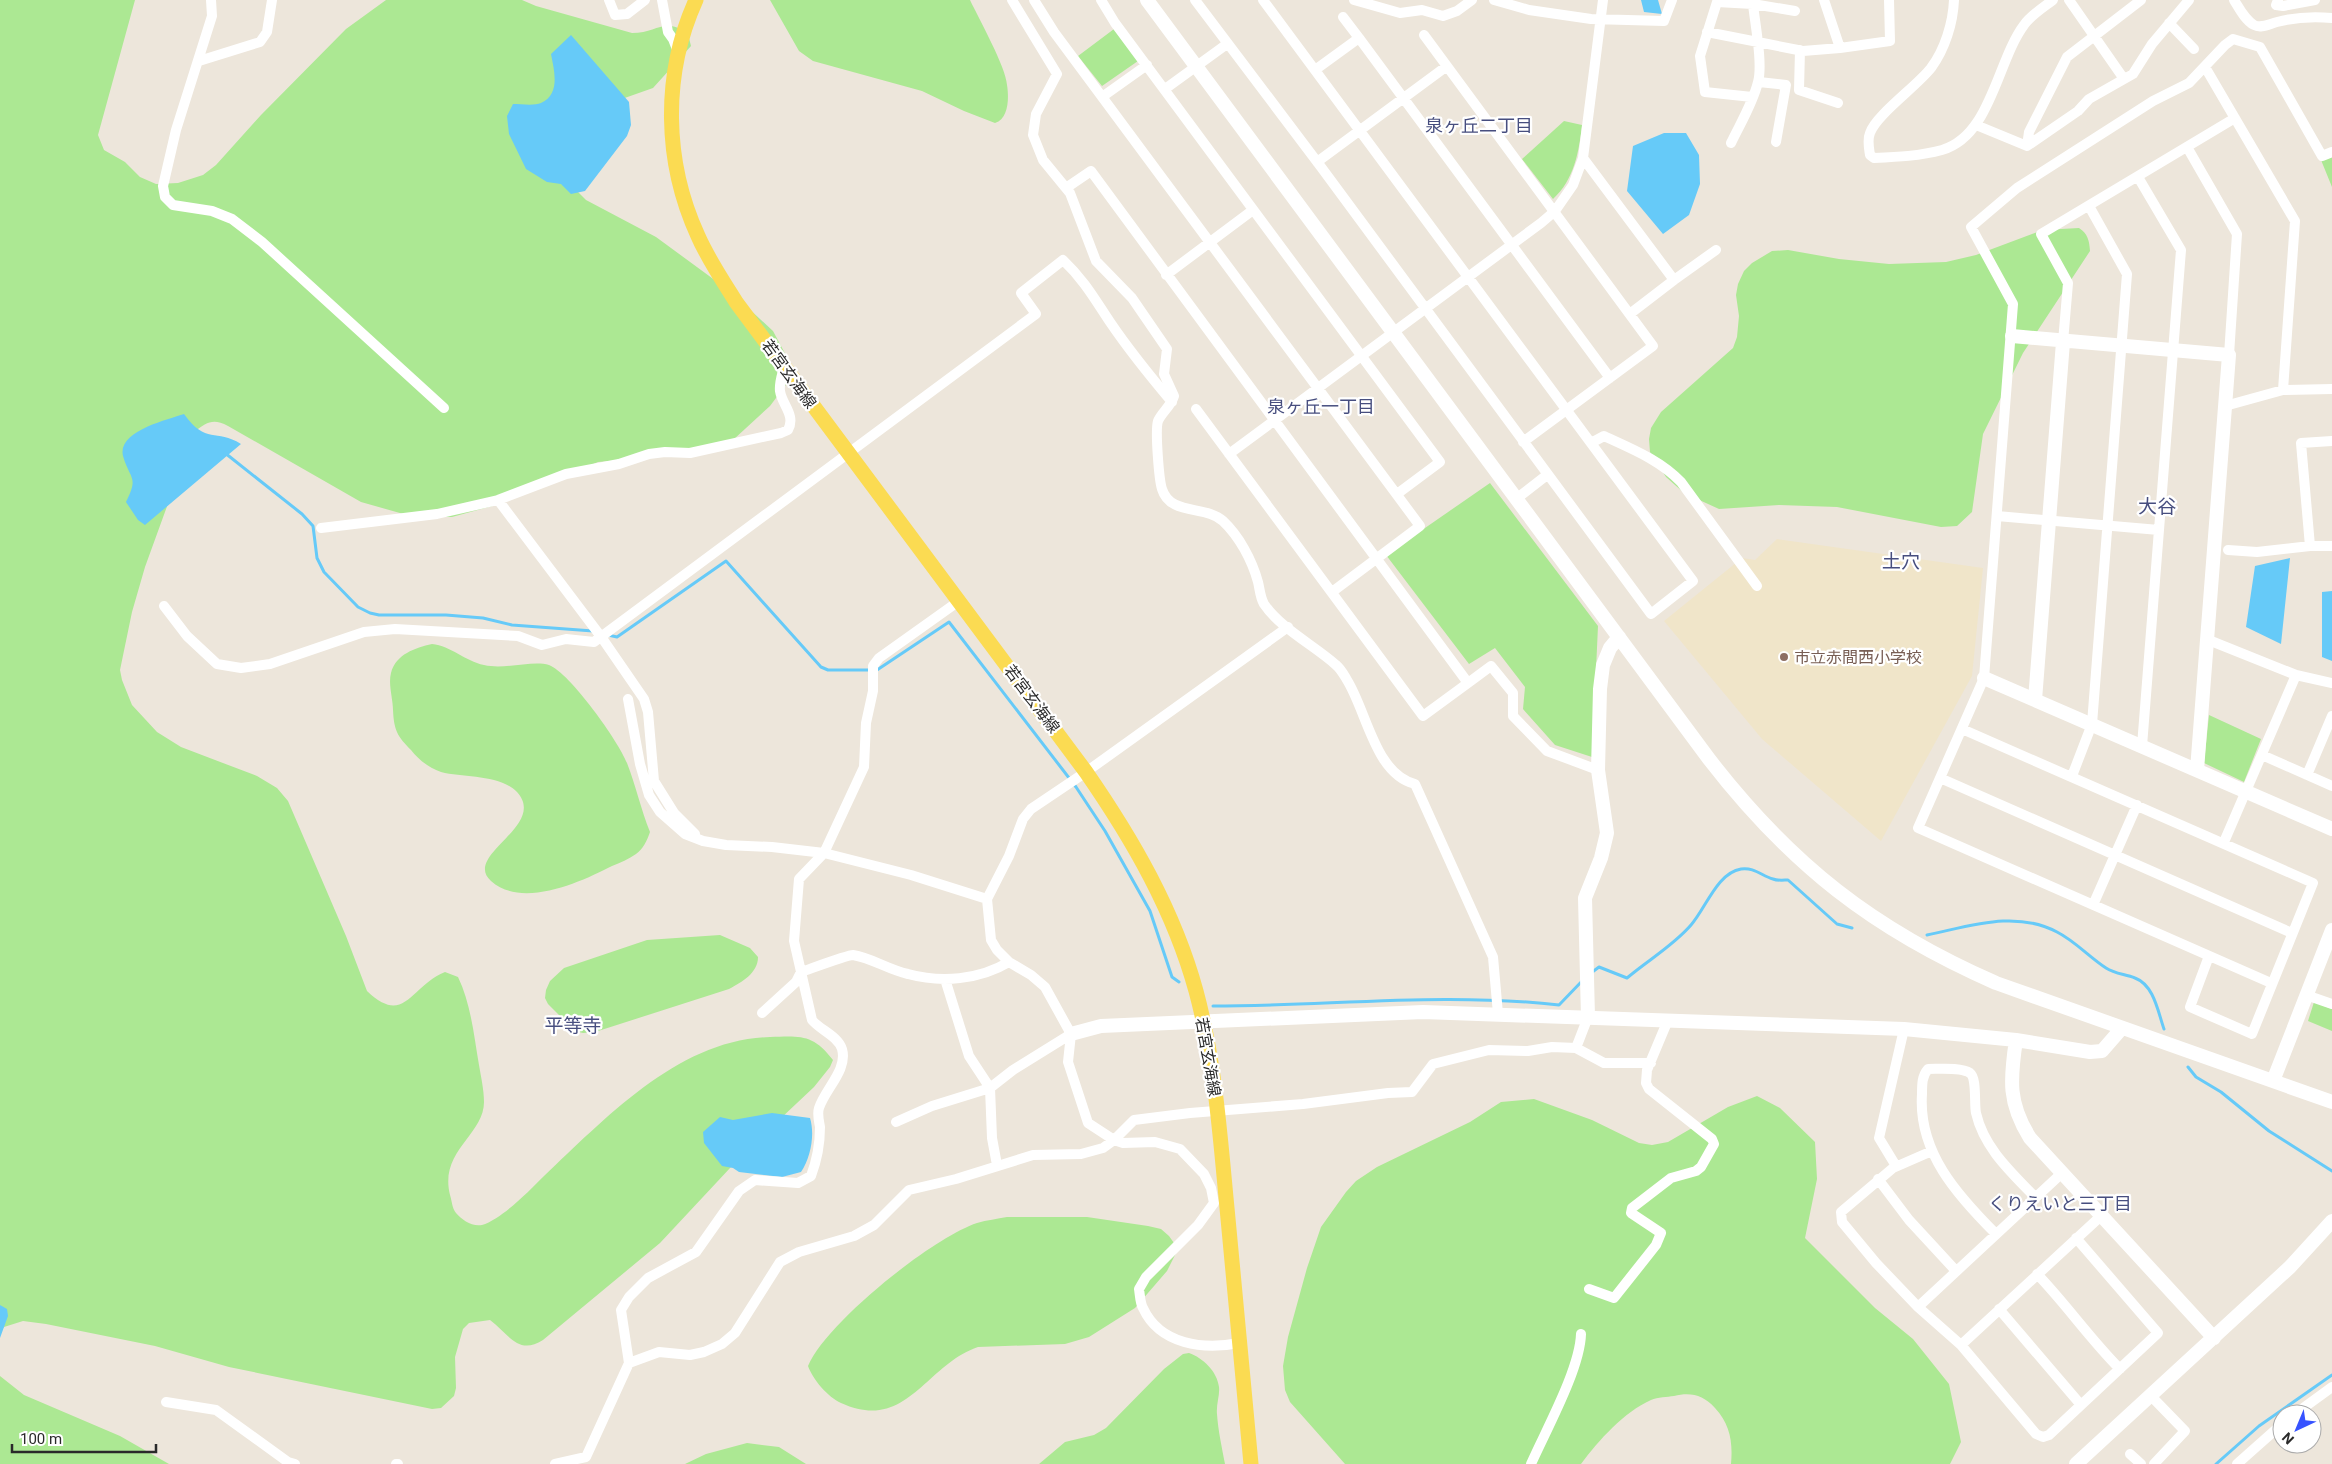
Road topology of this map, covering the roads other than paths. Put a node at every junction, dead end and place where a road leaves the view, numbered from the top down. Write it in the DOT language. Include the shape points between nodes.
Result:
graph roads {
  1 [pos="211,0"];
  2 [pos="272,0"];
  3 [pos="609,0"];
  4 [pos="645,0"];
  5 [pos="662,0"];
  6 [pos="696,0"];
  7 [pos="1012,0"];
  8 [pos="1034,0"];
  9 [pos="1101,0"];
  10 [pos="1147,0"];
  11 [pos="1194,0"];
  12 [pos="1263,0"];
  13 [pos="1354,0"];
  14 [pos="1472,0"];
  15 [pos="1494,0"];
  16 [pos="1603,0"];
  17 [pos="1672,0"];
  18 [pos="1824,0"];
  19 [pos="1889,0"];
  20 [pos="1954,0"];
  21 [pos="2053,0"];
  22 [pos="2069,0"];
  23 [pos="2141,0"];
  24 [pos="2188,0"];
  25 [pos="2234,0"];
  26 [pos="2278,0"];
  27 [pos="2315,0"];
  28 [pos="1753,2"];
  29 [pos="1375,3"];
  30 [pos="1795,11"];
  31 [pos="1343,17"];
  32 [pos="1601,18"];
  33 [pos="2332,18"];
  34 [pos="2169,23"];
  35 [pos="1708,32"];
  36 [pos="1424,35"];
  37 [pos="2094,35"];
  38 [pos="1359,38"];
  39 [pos="1756,41"];
  40 [pos="1227,44"];
  41 [pos="1840,48"];
  42 [pos="2194,49"];
  43 [pos="1800,50"];
  44 [pos="678,52"];
  45 [pos="199,61"];
  46 [pos="1147,65"];
  47 [pos="1447,66"];
  48 [pos="1196,67"];
  49 [pos="2205,67"];
  50 [pos="1315,70"];
  51 [pos="2124,79"];
  52 [pos="1758,82"];
  53 [pos="1165,89"];
  54 [pos="1102,97"];
  55 [pos="1752,97"];
  56 [pos="1404,99"];
  57 [pos="1838,103"];
  58 [pos="2235,118"];
  59 [pos="1976,125"];
  60 [pos="1360,132"];
  61 [pos="1776,142"];
  62 [pos="1731,143"];
  63 [pos="2027,146"];
  64 [pos="2187,148"];
  65 [pos="2332,152"];
  66 [pos="1584,158"];
  67 [pos="1317,162"];
  68 [pos="2138,177"];
  69 [pos="1066,188"];
  70 [pos="2089,206"];
  71 [pos="1253,210"];
  72 [pos="1555,211"];
  73 [pos="1210,242"];
  74 [pos="1512,244"];
  75 [pos="1716,250"];
  76 [pos="1166,275"];
  77 [pos="1468,276"];
  78 [pos="1674,280"];
  79 [pos="1424,309"];
  80 [pos="1631,313"];
  81 [pos="1393,332"];
  82 [pos="2012,336"];
  83 [pos="2064,342"];
  84 [pos="2120,346"];
  85 [pos="2173,350"];
  86 [pos="2229,355"];
  87 [pos="1362,356"];
  88 [pos="784,367"];
  89 [pos="1610,378"];
  90 [pos="1318,388"];
  91 [pos="2332,389"];
  92 [pos="2283,390"];
  93 [pos="1172,402"];
  94 [pos="2225,406"];
  95 [pos="444,408"];
  96 [pos="1196,409"];
  97 [pos="1567,410"];
  98 [pos="1274,421"];
  99 [pos="2332,441"];
  100 [pos="1523,442"];
  101 [pos="1591,444"];
  102 [pos="848,454"];
  103 [pos="1229,454"];
  104 [pos="1547,475"];
  105 [pos="1397,494"];
  106 [pos="1516,498"];
  107 [pos="498,500"];
  108 [pos="1997,516"];
  109 [pos="2049,521"];
  110 [pos="2106,526"];
  111 [pos="321,528"];
  112 [pos="2159,530"];
  113 [pos="2310,546"];
  114 [pos="2332,546"];
  115 [pos="2228,550"];
  116 [pos="1376,558"];
  117 [pos="1757,586"];
  118 [pos="1332,592"];
  119 [pos="959,601"];
  120 [pos="164,606"];
  121 [pos="1288,627"];
  122 [pos="1619,637"];
  123 [pos="602,638"];
  124 [pos="2206,639"];
  125 [pos="2296,676"];
  126 [pos="1984,678"];
  127 [pos="2332,682"];
  128 [pos="1468,683"];
  129 [pos="628,699"];
  130 [pos="2035,700"];
  131 [pos="2332,716"];
  132 [pos="2092,724"];
  133 [pos="1962,729"];
  134 [pos="2142,746"];
  135 [pos="2262,755"];
  136 [pos="1598,770"];
  137 [pos="2197,770"];
  138 [pos="1086,772"];
  139 [pos="2307,775"];
  140 [pos="2072,776"];
  141 [pos="1940,778"];
  142 [pos="2332,786"];
  143 [pos="2245,791"];
  144 [pos="2137,805"];
  145 [pos="2332,829"];
  146 [pos="703,841"];
  147 [pos="2224,842"];
  148 [pos="824,853"];
  149 [pos="2115,855"];
  150 [pos="987,900"];
  151 [pos="2094,905"];
  152 [pos="2332,930"];
  153 [pos="2292,933"];
  154 [pos="2209,956"];
  155 [pos="1009,962"];
  156 [pos="801,972"];
  157 [pos="945,979"];
  158 [pos="2271,983"];
  159 [pos="2306,995"];
  160 [pos="2332,1004"];
  161 [pos="762,1013"];
  162 [pos="1498,1014"];
  163 [pos="1588,1016"];
  164 [pos="1202,1020"];
  165 [pos="1668,1020"];
  166 [pos="2122,1028"];
  167 [pos="1904,1029"];
  168 [pos="1071,1034"];
  169 [pos="2016,1040"];
  170 [pos="1576,1048"];
  171 [pos="1651,1063"];
  172 [pos="2273,1081"];
  173 [pos="990,1088"];
  174 [pos="2332,1102"];
  175 [pos="1218,1111"];
  176 [pos="896,1122"];
  177 [pos="1114,1140"];
  178 [pos="1932,1151"];
  179 [pos="997,1165"];
  180 [pos="1896,1166"];
  181 [pos="2062,1173"];
  182 [pos="1878,1179"];
  183 [pos="2035,1197"];
  184 [pos="2101,1216"];
  185 [pos="2332,1221"];
  186 [pos="1996,1234"];
  187 [pos="2076,1238"];
  188 [pos="1956,1271"];
  189 [pos="2037,1274"];
  190 [pos="1589,1289"];
  191 [pos="1918,1307"];
  192 [pos="1999,1309"];
  193 [pos="1581,1334"];
  194 [pos="2214,1338"];
  195 [pos="1239,1343"];
  196 [pos="1961,1345"];
  197 [pos="629,1363"];
  198 [pos="2120,1369"];
  199 [pos="2332,1387"];
  200 [pos="2151,1396"];
  201 [pos="166,1402"];
  202 [pos="2309,1404"];
  203 [pos="2081,1405"];
  204 [pos="2272,1433"];
  205 [pos="2130,1454"];
  206 [pos="295,1464"];
  207 [pos="555,1464"];
  208 [pos="1251,1464"];
  209 [pos="1531,1464"];
  210 [pos="2076,1464"];
  211 [pos="2140,1464"];
  212 [pos="2154,1464"];
  213 [pos="2237,1464"];
  1 -- 45 [label="street" via="212,16"];
  2 -- 45 [label="street" via="267,32 260,42"];
  3 -- 4 [label="street" via="615,15 627,14"];
  5 -- 44 [label="street" via="668,32"];
  6 -- 44 [label="main road, 若宮玄海線"];
  7 -- 69 [label="street" via="1057,74 1036,114 1033,135 1043,160"];
  8 -- 54 [label="street"];
  9 -- 46 [label="street"];
  10 -- 48 [label="street"];
  11 -- 40 [label="street"];
  12 -- 50 [label="street"];
  13 -- 29 [label="street"];
  14 -- 29 [label="street" via="1443,16 1422,10 1400,13"];
  15 -- 32 [label="street" via="1528,10"];
  16 -- 32 [label="street"];
  17 -- 32 [label="street" via="1664,21"];
  18 -- 41 [label="street"];
  19 -- 41 [label="street" via="1890,41"];
  20 -- 59 [label="street" via="1950,28 1941,52 1919,82 1873,127 1868,143 1870,155 1874,158 1910,156 1944,150"];
  21 -- 59 [label="street" via="2024,23"];
  22 -- 37 [label="street"];
  23 -- 37 [label="street"];
  24 -- 34 [label="street"];
  25 -- 33 [label="street" via="2254,26 2313,16"];
  26 -- 27 [label="street" via="2276,5 2283,6"];
  28 -- 30 [label="street"];
  28 -- 35 [label="street" via="1716,2"];
  28 -- 39 [label="street"];
  31 -- 38 [label="street"];
  32 -- 66 [label="street"];
  34 -- 42 [label="street"];
  34 -- 51 [label="street" via="2133,74"];
  35 -- 39 [label="street"];
  35 -- 55 [label="street" via="1700,56 1705,92"];
  36 -- 47 [label="street"];
  37 -- 51 [label="street"];
  37 -- 63 [label="street" via="2067,56 2029,132"];
  38 -- 50 [label="street"];
  38 -- 56 [label="street"];
  39 -- 43 [label="street"];
  39 -- 52 [label="street"];
  40 -- 48 [label="street"];
  40 -- 67 [label="street"];
  41 -- 43 [label="street"];
  43 -- 57 [label="street" via="1799,90"];
  44 -- 88 [label="main road, 若宮玄海線" via="671,120 673,152 687,209 711,262"];
  45 -- 95 [label="street" via="176,130 163,186 165,197 173,205 212,211 232,219 262,242"];
  46 -- 53 [label="street"];
  46 -- 54 [label="street"];
  47 -- 56 [label="street"];
  47 -- 72 [label="street"];
  48 -- 53 [label="street"];
  48 -- 81 [label="street"];
  49 -- 58 [label="street"];
  49 -- 65 [label="street" via="2224,44 2233,39 2260,47 2322,156"];
  49 -- 82 [label="street" via="2189,83 2153,100 2018,188 1971,227 2013,304"];
  50 -- 60 [label="street"];
  51 -- 63 [label="street" via="2089,100"];
  52 -- 55 [label="street"];
  52 -- 61 [label="street" via="1786,85"];
  53 -- 71 [label="street"];
  54 -- 73 [label="street"];
  55 -- 62 [label="street"];
  56 -- 60 [label="street"];
  56 -- 74 [label="street"];
  58 -- 64 [label="street"];
  58 -- 92 [label="street" via="2295,221"];
  59 -- 63 [label="street"];
  60 -- 67 [label="street"];
  60 -- 77 [label="street"];
  64 -- 68 [label="street"];
  64 -- 86 [label="street" via="2237,234"];
  66 -- 72 [label="street" via="1573,185"];
  66 -- 78 [label="street"];
  67 -- 79 [label="street"];
  68 -- 70 [label="street"];
  68 -- 85 [label="street" via="2181,250"];
  69 -- 76 [label="street" via="1091,171"];
  69 -- 93 [label="street" via="1096,261 1132,298 1167,348 1164,374 1174,396"];
  70 -- 83 [label="street" via="2041,234 2068,283"];
  70 -- 84 [label="street" via="2127,274"];
  71 -- 73 [label="street"];
  71 -- 87 [label="street"];
  72 -- 74 [label="street"];
  72 -- 80 [label="street"];
  73 -- 76 [label="street"];
  73 -- 90 [label="street"];
  74 -- 77 [label="street"];
  74 -- 89 [label="street"];
  75 -- 78 [label="street"];
  76 -- 98 [label="street"];
  77 -- 79 [label="street"];
  77 -- 97 [label="street"];
  78 -- 80 [label="street"];
  79 -- 81 [label="street"];
  79 -- 100 [label="street"];
  80 -- 89 [label="street" via="1653,346"];
  81 -- 87 [label="street"];
  81 -- 106 [label="street"];
  82 -- 83 [label="street"];
  82 -- 108 [label="street"];
  83 -- 84 [label="street"];
  83 -- 109 [label="street"];
  84 -- 85 [label="street"];
  84 -- 110 [label="street"];
  85 -- 86 [label="street"];
  85 -- 112 [label="street"];
  86 -- 94 [label="street"];
  87 -- 90 [label="street"];
  87 -- 105 [label="street" via="1440,462"];
  88 -- 102 [label="main road, 若宮玄海線"];
  88 -- 107 [label="street" via="780,394 791,418 788,430 690,453 649,454 619,464 566,474"];
  89 -- 97 [label="street"];
  90 -- 98 [label="street"];
  90 -- 105 [label="street"];
  91 -- 92 [label="street"];
  92 -- 94 [label="street"];
  93 -- 102 [label="street" via="1142,367 1081,277 1063,260 1021,293 1036,314"];
  93 -- 121 [label="street" via="1158,421 1156,431 1162,490 1174,504 1219,517 1234,532 1252,568 1264,603"];
  94 -- 124 [label="street"];
  96 -- 103 [label="street"];
  97 -- 100 [label="street"];
  97 -- 101 [label="street"];
  98 -- 103 [label="street"];
  98 -- 116 [label="street"];
  99 -- 113 [label="street" via="2301,443"];
  100 -- 104 [label="street"];
  101 -- 104 [label="street" via="1693,581 1651,614"];
  101 -- 117 [label="street" via="1604,436 1670,470"];
  102 -- 119 [label="main road, 若宮玄海線"];
  102 -- 123 [label="street"];
  103 -- 118 [label="street"];
  104 -- 106 [label="street"];
  105 -- 116 [label="street" via="1420,526"];
  106 -- 122 [label="street"];
  107 -- 111 [label="street" via="437,514"];
  107 -- 123 [label="street"];
  108 -- 109 [label="street"];
  108 -- 126 [label="street"];
  109 -- 110 [label="street"];
  109 -- 130 [label="street"];
  110 -- 112 [label="street"];
  110 -- 132 [label="street"];
  112 -- 134 [label="street"];
  113 -- 114 [label="street"];
  113 -- 115 [label="street" via="2257,552"];
  116 -- 118 [label="street"];
  116 -- 128 [label="street"];
  118 -- 128 [label="street" via="1423,716"];
  119 -- 138 [label="main road, 若宮玄海線"];
  119 -- 148 [label="street" via="879,658 873,666 864,767"];
  120 -- 123 [label="street" via="187,636 217,664 241,668 270,664 364,632 394,629 518,636 542,645 566,639 594,642"];
  121 -- 138 [label="street"];
  121 -- 162 [label="street" via="1338,666 1356,695 1382,758 1395,775 1415,784 1493,956"];
  122 -- 136 [label="street" via="1603,665"];
  122 -- 166 [label="street" via="1745,803 1782,843 1860,909 1908,940 1996,983"];
  123 -- 146 [label="street" via="644,699 654,781 674,813"];
  124 -- 125 [label="street"];
  124 -- 137 [label="street"];
  125 -- 127 [label="street"];
  125 -- 135 [label="street"];
  126 -- 130 [label="street"];
  126 -- 133 [label="street"];
  128 -- 136 [label="street" via="1491,666 1513,693 1513,716 1547,751"];
  129 -- 146 [label="street" via="649,795 670,823"];
  130 -- 132 [label="street"];
  131 -- 139 [label="street"];
  132 -- 134 [label="street"];
  132 -- 140 [label="street"];
  133 -- 140 [label="street"];
  133 -- 141 [label="street"];
  134 -- 137 [label="street"];
  135 -- 139 [label="street"];
  135 -- 143 [label="street"];
  136 -- 163 [label="street" via="1607,833 1585,898"];
  137 -- 143 [label="street"];
  138 -- 150 [label="street" via="1027,814"];
  138 -- 164 [label="main road, 若宮玄海線" via="1118,818 1165,907 1187,963"];
  139 -- 142 [label="street"];
  140 -- 144 [label="street"];
  141 -- 149 [label="street"];
  141 -- 151 [label="street" via="1918,828"];
  143 -- 145 [label="street"];
  143 -- 147 [label="street"];
  144 -- 147 [label="street"];
  144 -- 149 [label="street"];
  146 -- 148 [label="street"];
  147 -- 153 [label="street" via="2312,883"];
  148 -- 150 [label="street" via="911,875"];
  148 -- 156 [label="street" via="799,879 794,941"];
  149 -- 151 [label="street"];
  149 -- 153 [label="street"];
  150 -- 155 [label="street" via="991,940"];
  151 -- 154 [label="street"];
  152 -- 159 [label="street"];
  153 -- 158 [label="street"];
  154 -- 158 [label="street"];
  154 -- 158 [label="street" via="2190,1007 2252,1034"];
  155 -- 157 [label="street" via="983,973"];
  155 -- 168 [label="street" via="1031,974 1045,987"];
  156 -- 157 [label="street" via="851,955 907,974"];
  156 -- 161 [label="street" via="796,982"];
  156 -- 197 [label="street" via="812,1020 837,1040 842,1047 843,1059 818,1109 818,1158 812,1176 798,1183 755,1180 739,1191 696,1252 648,1278 629,1297 621,1310"];
  157 -- 173 [label="street" via="969,1056"];
  159 -- 160 [label="street"];
  159 -- 172 [label="street"];
  162 -- 163 [label="street"];
  162 -- 164 [label="street" via="1423,1012"];
  163 -- 165 [label="street"];
  163 -- 170 [label="street"];
  164 -- 168 [label="street" via="1101,1026"];
  164 -- 175 [label="main road, 若宮玄海線"];
  165 -- 167 [label="street"];
  165 -- 171 [label="street"];
  166 -- 169 [label="street" via="2102,1051 2090,1052"];
  166 -- 172 [label="street"];
  167 -- 169 [label="street"];
  167 -- 180 [label="street" via="1879,1138"];
  168 -- 173 [label="street"];
  168 -- 177 [label="street" via="1068,1062 1088,1123"];
  169 -- 181 [label="street" via="2011,1075 2015,1109 2030,1138"];
  170 -- 171 [label="street" via="1604,1063"];
  170 -- 175 [label="street" via="1488,1050 1437,1062 1412,1092"];
  171 -- 190 [label="street" via="1646,1084 1705,1132 1714,1144 1696,1171 1671,1178 1632,1208 1630,1213 1635,1218 1661,1233 1656,1245 1614,1298"];
  172 -- 174 [label="street"];
  173 -- 176 [label="street" via="932,1106"];
  173 -- 179 [label="street" via="992,1138"];
  175 -- 177 [label="street" via="1134,1120"];
  175 -- 195 [label="main road, 若宮玄海線"];
  177 -- 179 [label="street" via="1102,1148 1081,1154 1033,1155"];
  177 -- 195 [label="street" via="1123,1143 1155,1142 1180,1149 1204,1174 1212,1188 1214,1203 1198,1225 1146,1277 1139,1289 1143,1308 1169,1337 1192,1345"];
  178 -- 180 [label="street"];
  178 -- 183 [label="street" via="1921,1102 1923,1075 1928,1069 1966,1071 1975,1079 1973,1099 1984,1136 2001,1161"];
  178 -- 186 [label="street" via="1954,1189"];
  179 -- 197 [label="street" via="910,1190 874,1225 854,1236 799,1252 780,1262 735,1333 722,1344 690,1355 659,1352"];
  180 -- 182 [label="street"];
  181 -- 183 [label="street"];
  181 -- 184 [label="street"];
  182 -- 188 [label="street" via="1909,1220"];
  182 -- 191 [label="street" via="1841,1212 1842,1222 1876,1264"];
  183 -- 186 [label="street"];
  184 -- 187 [label="street"];
  184 -- 194 [label="street"];
  185 -- 194 [label="street" via="2290,1267"];
  186 -- 188 [label="street"];
  187 -- 189 [label="street"];
  187 -- 198 [label="street" via="2158,1333"];
  188 -- 191 [label="street"];
  189 -- 192 [label="street"];
  189 -- 198 [label="street"];
  191 -- 196 [label="street"];
  192 -- 196 [label="street"];
  192 -- 203 [label="street"];
  193 -- 209 [label="street" via="1581,1348 1575,1366"];
  194 -- 200 [label="street"];
  195 -- 208 [label="main road, 若宮玄海線"];
  196 -- 203 [label="street" via="2036,1434 2049,1435"];
  197 -- 207 [label="street" via="586,1457"];
  198 -- 203 [label="street"];
  199 -- 202 [label="street"];
  200 -- 210 [label="street"];
  200 -- 212 [label="street" via="2185,1432"];
  201 -- 206 [label="street" via="216,1410"];
  204 -- 213 [label="street"];
  205 -- 211 [label="street"];
}
